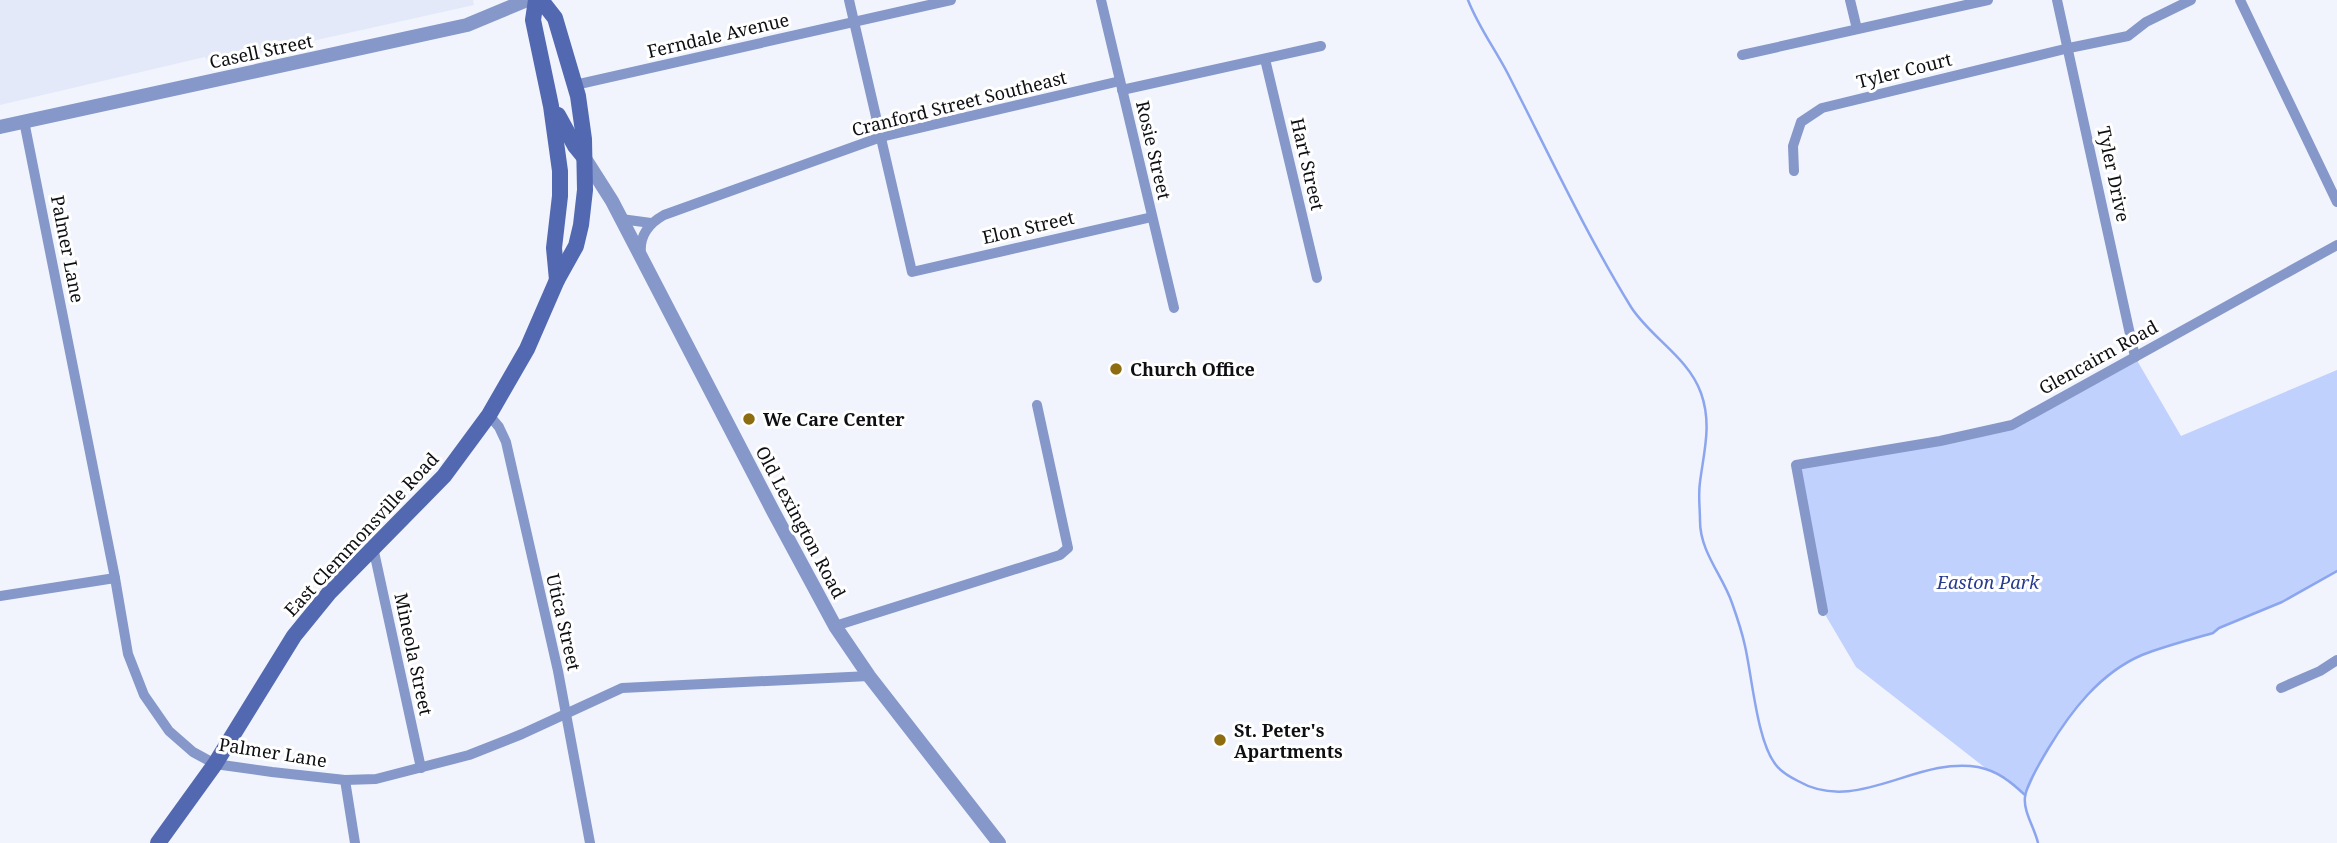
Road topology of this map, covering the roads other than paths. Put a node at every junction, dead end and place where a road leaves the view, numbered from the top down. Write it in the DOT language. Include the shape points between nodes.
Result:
graph roads {
  1 [pos="527,0"];
  2 [pos="539,0"];
  3 [pos="849,0"];
  4 [pos="951,0"];
  5 [pos="1101,0"];
  6 [pos="1850,0"];
  7 [pos="1988,0"];
  8 [pos="2057,0"];
  9 [pos="2190,0"];
  10 [pos="2240,0"];
  11 [pos="854,22"];
  12 [pos="1857,29"];
  13 [pos="1321,46"];
  14 [pos="2068,48"];
  15 [pos="1742,55"];
  16 [pos="1265,59"];
  17 [pos="575,85"];
  18 [pos="1121,85"];
  19 [pos="548,90"];
  20 [pos="24,121"];
  21 [pos="0,127"];
  22 [pos="881,137"];
  23 [pos="584,157"];
  24 [pos="1794,171"];
  25 [pos="2337,202"];
  26 [pos="1152,217"];
  27 [pos="621,219"];
  28 [pos="651,223"];
  29 [pos="2337,245"];
  30 [pos="641,258"];
  31 [pos="1317,278"];
  32 [pos="557,281"];
  33 [pos="1174,309"];
  34 [pos="2135,356"];
  35 [pos="1037,405"];
  36 [pos="489,415"];
  37 [pos="373,547"];
  38 [pos="115,578"];
  39 [pos="0,596"];
  40 [pos="1822,611"];
  41 [pos="835,626"];
  42 [pos="2337,660"];
  43 [pos="869,676"];
  44 [pos="2281,688"];
  45 [pos="566,713"];
  46 [pos="215,764"];
  47 [pos="421,768"];
  48 [pos="345,780"];
  49 [pos="158,843"];
  50 [pos="355,843"];
  51 [pos="590,843"];
  52 [pos="999,843"];
  1 -- 20 [label="street, Casell Street" via="467,25"];
  2 -- 17 [label="main road, Old Lexington Road" via="555,19"];
  2 -- 19 [label="main road, Old Lexington Road" via="533,20"];
  3 -- 11 [label="street"];
  4 -- 11 [label="street, Ferndale Avenue"];
  5 -- 18 [label="street, Rosie Street"];
  6 -- 12 [label="street"];
  7 -- 12 [label="street"];
  8 -- 14 [label="street, Tyler Drive"];
  9 -- 14 [label="street, Tyler Court" via="2128,36"];
  10 -- 25 [label="street"];
  11 -- 17 [label="street, Ferndale Avenue"];
  11 -- 22 [label="street"];
  12 -- 15 [label="street"];
  13 -- 16 [label="street, Cranford Street Southeast"];
  14 -- 24 [label="street, Tyler Court" via="1822,108 1801,122 1793,146"];
  14 -- 34 [label="street, Tyler Drive"];
  16 -- 18 [label="street, Cranford Street Southeast"];
  16 -- 31 [label="street, Hart Street"];
  17 -- 23 [label="main road, Old Lexington Road"];
  18 -- 22 [label="street, Cranford Street Southeast"];
  18 -- 26 [label="street, Rosie Street"];
  19 -- 23 [label="main road" via="561,123"];
  19 -- 32 [label="main road, East Clemmonsville Road" via="560,171 554,247"];
  20 -- 21 [label="street, Casell Street"];
  20 -- 38 [label="street, Palmer Lane"];
  22 -- 26 [label="street, Elon Street" via="912,272"];
  22 -- 28 [label="street, Cranford Street Southeast"];
  23 -- 27 [label="street, Old Lexington Road"];
  23 -- 32 [label="main road, East Clemmonsville Road" via="581,225 576,246"];
  26 -- 33 [label="street, Rosie Street"];
  27 -- 28 [label="street"];
  27 -- 30 [label="street, Old Lexington Road"];
  28 -- 30 [label="street" via="640,246"];
  29 -- 34 [label="street, Glencairn Road"];
  30 -- 41 [label="street, Old Lexington Road"];
  32 -- 36 [label="main road, East Clemmonsville Road" via="527,349"];
  34 -- 40 [label="street, Glencairn Road" via="2012,425 1796,465"];
  35 -- 41 [label="street" via="1068,548 1060,555"];
  36 -- 37 [label="main road, East Clemmonsville Road" via="444,476"];
  36 -- 45 [label="street, Utica Street" via="506,442"];
  37 -- 46 [label="main road, East Clemmonsville Road" via="294,636"];
  37 -- 47 [label="street, Mineola Street"];
  38 -- 39 [label="street"];
  38 -- 46 [label="street, Palmer Lane" via="128,654 144,695 169,731"];
  41 -- 43 [label="street, Old Lexington Road"];
  42 -- 44 [label="street"];
  43 -- 45 [label="street, Palmer Lane" via="622,688"];
  43 -- 52 [label="street, Old Lexington Road"];
  45 -- 47 [label="street, Palmer Lane" via="469,755"];
  45 -- 51 [label="street, Utica Street"];
  46 -- 48 [label="street, Palmer Lane"];
  46 -- 49 [label="main road, East Clemmonsville Road"];
  47 -- 48 [label="street, Palmer Lane" via="376,779"];
  48 -- 50 [label="street"];
}
